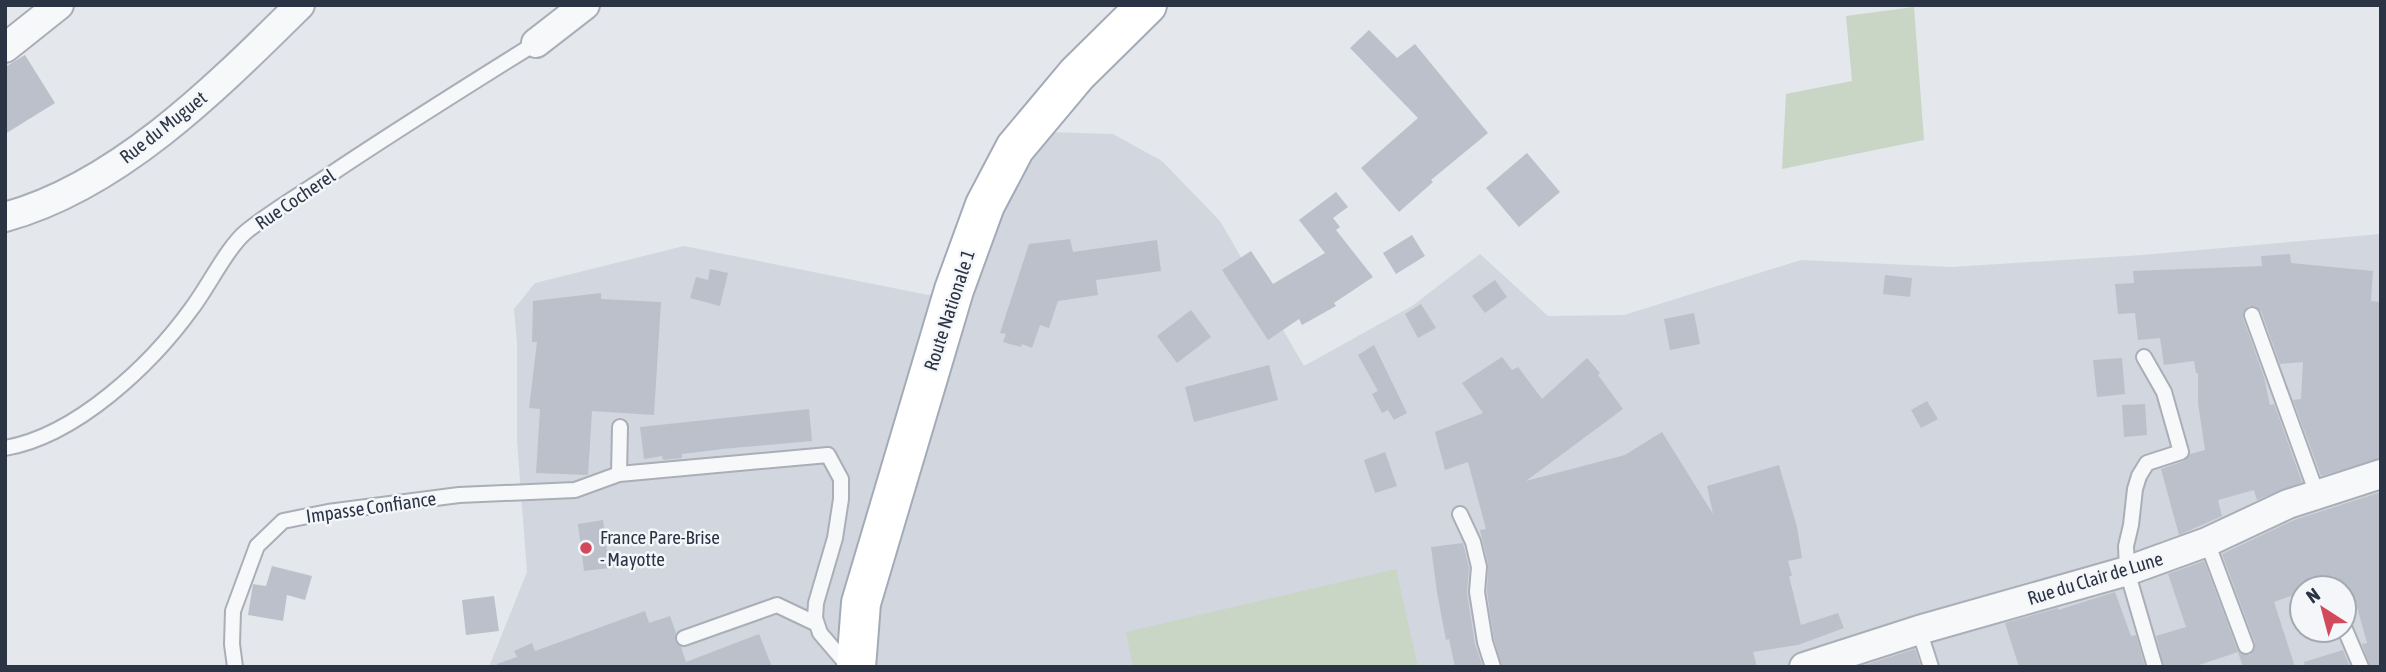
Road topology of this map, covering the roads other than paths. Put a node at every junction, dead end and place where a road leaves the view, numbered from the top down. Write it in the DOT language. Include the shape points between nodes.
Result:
graph roads {
  1 [pos="58,5"];
  2 [pos="300,5"];
  3 [pos="1147,5"];
  4 [pos="580,6"];
  5 [pos="536,43"];
  6 [pos="5,48"];
  7 [pos="5,217"];
  8 [pos="2252,315"];
  9 [pos="2144,357"];
  10 [pos="620,427"];
  11 [pos="5,448"];
  12 [pos="619,474"];
  13 [pos="2381,474"];
  14 [pos="2317,494"];
  15 [pos="1460,514"];
  16 [pos="2207,542"];
  17 [pos="2127,571"];
  18 [pos="817,624"];
  19 [pos="1919,630"];
  20 [pos="684,638"];
  21 [pos="2351,644"];
  22 [pos="2246,646"];
  23 [pos="235,667"];
  24 [pos="849,667"];
  25 [pos="856,667"];
  26 [pos="1493,667"];
  27 [pos="1804,667"];
  28 [pos="1931,667"];
  29 [pos="2155,667"];
  30 [pos="2361,667"];
  1 -- 6 [label="street"];
  2 -- 7 [label="street, Rue du Muguet" via="189,111 137,150 33,209"];
  3 -- 25 [label="main road, Route Nationale 1" via="1077,74 1015,148 985,205 954,290 861,603"];
  4 -- 5 [label="street, Rue Cocherel"];
  5 -- 11 [label="lane, Rue Cocherel" via="245,232 190,311 104,400 25,445"];
  8 -- 14 [label="lane"];
  9 -- 17 [label="lane" via="2164,392 2181,453 2147,463 2139,476 2126,546"];
  10 -- 12 [label="lane"];
  12 -- 18 [label="lane, Impasse Confiance" via="828,455 841,479 841,499 816,603"];
  12 -- 23 [label="lane, Impasse Confiance" via="575,490 459,495 282,521 257,546 233,611"];
  13 -- 14 [label="street, Rue du Clair de Lune"];
  14 -- 16 [label="street, Rue du Clair de Lune"];
  15 -- 26 [label="lane" via="1479,567 1477,592"];
  16 -- 17 [label="street, Rue du Clair de Lune"];
  16 -- 22 [label="lane"];
  17 -- 19 [label="street, Rue du Clair de Lune"];
  17 -- 29 [label="lane"];
  18 -- 20 [label="lane" via="776,605"];
  18 -- 24 [label="lane"];
  19 -- 27 [label="street, Rue du Clair de Lune"];
  19 -- 28 [label="lane"];
  21 -- 30 [label="lane"];
}
